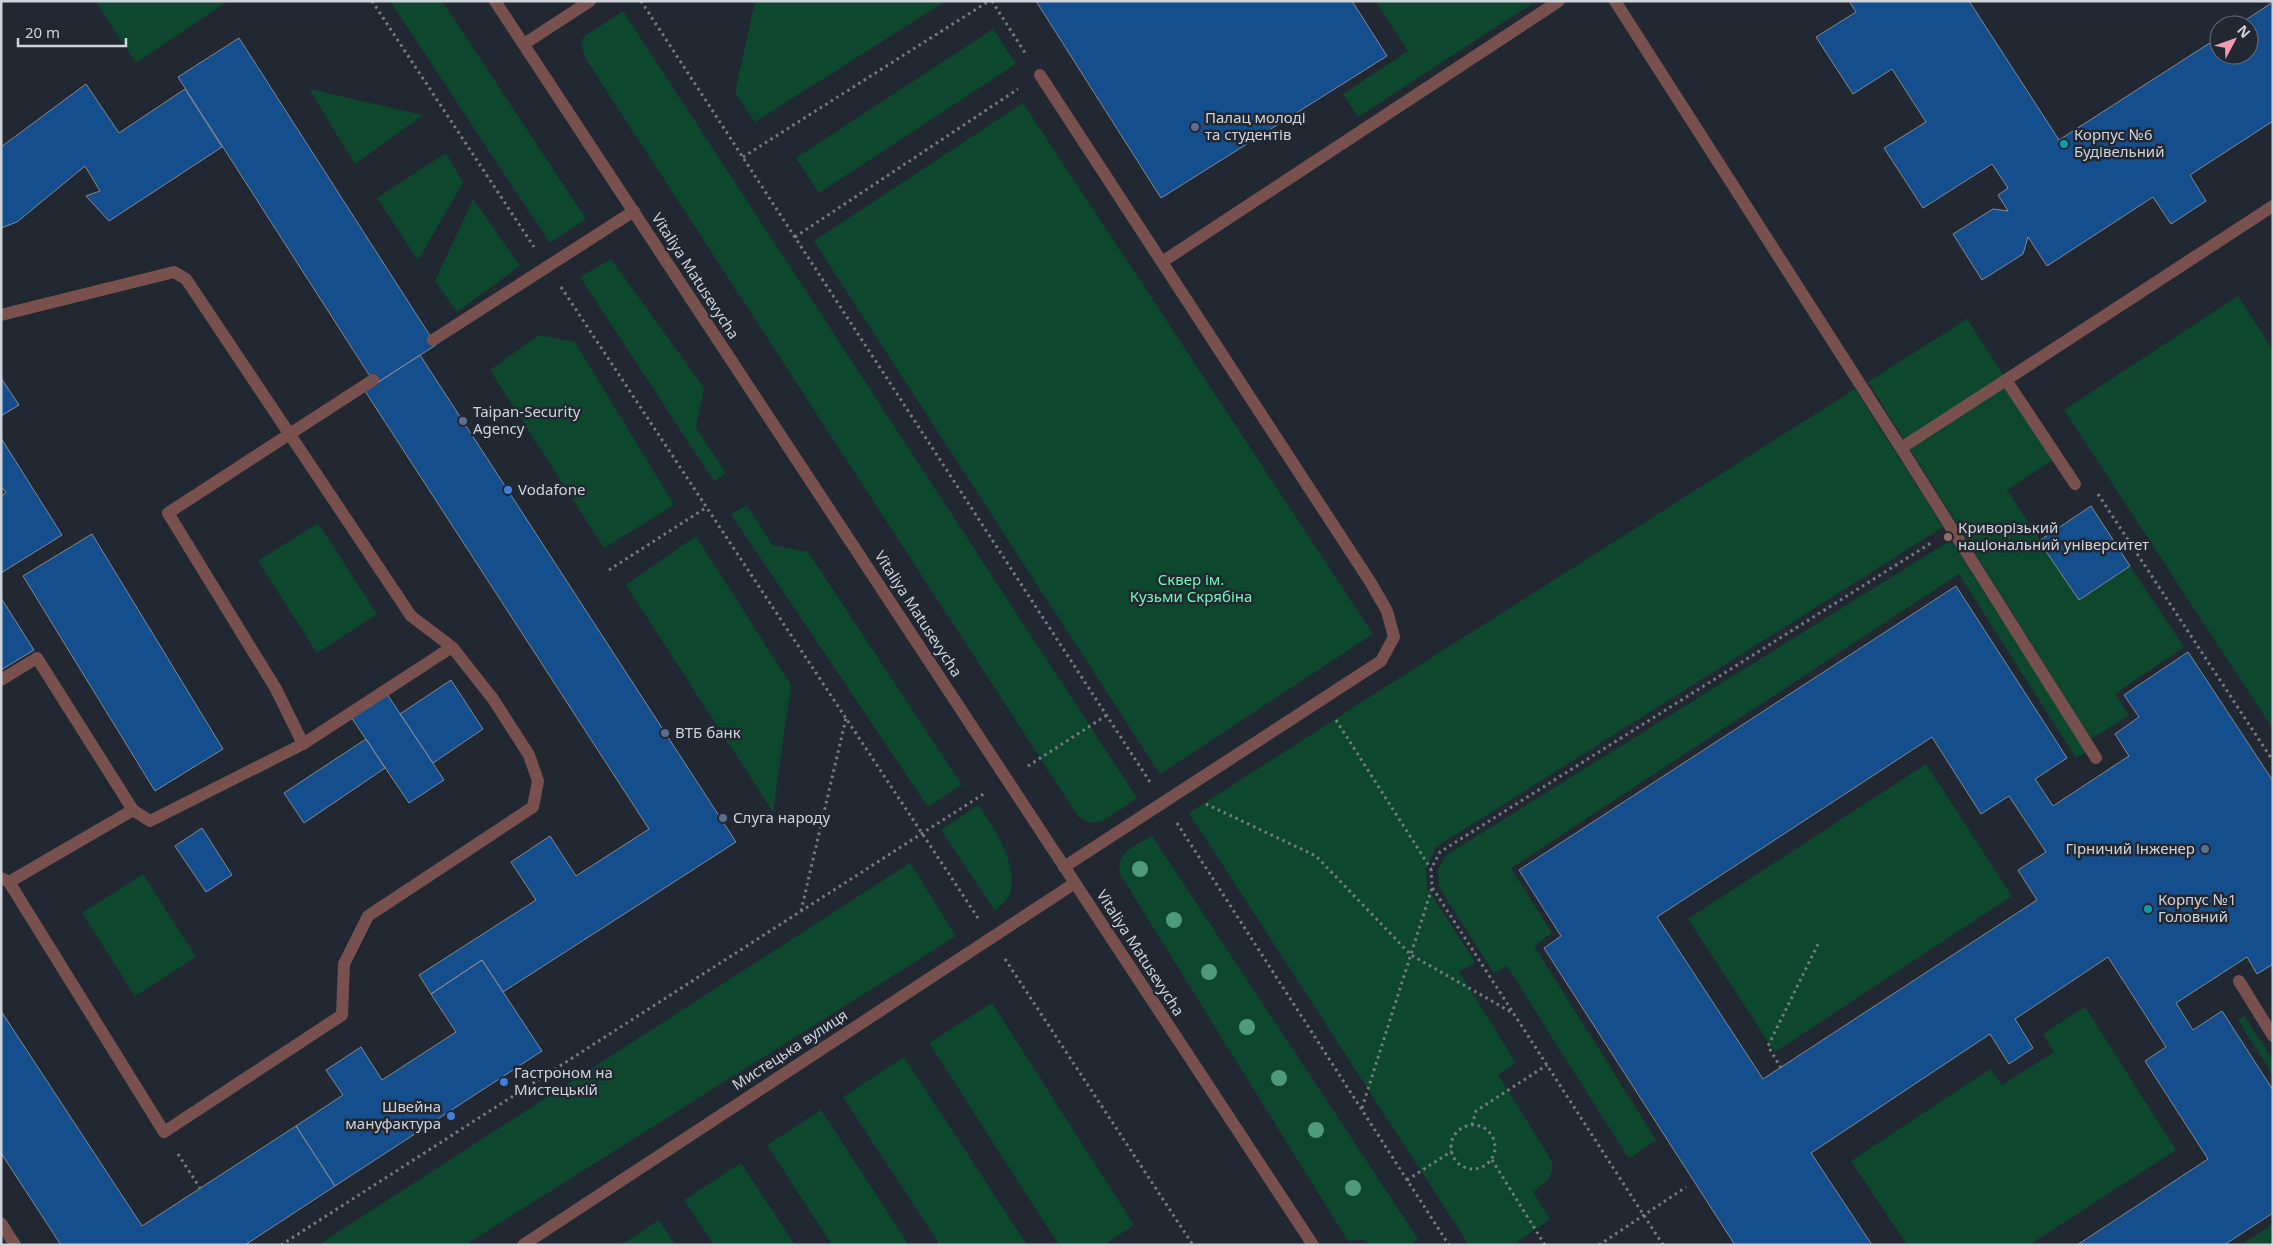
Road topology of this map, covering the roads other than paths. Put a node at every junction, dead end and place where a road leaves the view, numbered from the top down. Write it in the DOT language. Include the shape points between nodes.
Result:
graph roads {
  1 [pos="495,1"];
  2 [pos="590,1"];
  3 [pos="1559,1"];
  4 [pos="1615,1"];
  5 [pos="524,44"];
  6 [pos="1040,75"];
  7 [pos="2273,206"];
  8 [pos="634,211"];
  9 [pos="1162,262"];
  10 [pos="1,315"];
  11 [pos="433,340"];
  12 [pos="373,380"];
  13 [pos="2006,380"];
  14 [pos="288,434"];
  15 [pos="1901,448"];
  16 [pos="2075,484"];
  17 [pos="452,647"];
  18 [pos="1,680"];
  19 [pos="302,744"];
  20 [pos="2096,758"];
  21 [pos="134,810"];
  22 [pos="1064,867"];
  23 [pos="5,880"];
  24 [pos="1075,883"];
  25 [pos="2238,981"];
  26 [pos="2273,1036"];
  27 [pos="1,1223"];
  28 [pos="15,1245"];
  29 [pos="523,1245"];
  30 [pos="1313,1245"];
  1 -- 5 [label="street, Vitaliya Matusevycha"];
  2 -- 5 [label="street"];
  3 -- 9 [label="street"];
  4 -- 15 [label="street"];
  5 -- 8 [label="street, Vitaliya Matusevycha"];
  6 -- 9 [label="street"];
  7 -- 13 [label="street"];
  8 -- 11 [label="street"];
  8 -- 22 [label="street, Vitaliya Matusevycha"];
  9 -- 22 [label="street" via="1387,611 1394,637 1380,661"];
  10 -- 14 [label="street" via="174,272 186,278"];
  12 -- 14 [label="street"];
  13 -- 15 [label="street"];
  13 -- 16 [label="street"];
  14 -- 17 [label="street" via="411,616"];
  14 -- 19 [label="street" via="168,513 276,689"];
  15 -- 20 [label="street"];
  17 -- 19 [label="street"];
  17 -- 23 [label="street" via="493,699 529,755 538,781 532,807 368,916 344,964 342,1015 164,1132"];
  18 -- 21 [label="street" via="37,658"];
  19 -- 21 [label="street" via="150,821"];
  21 -- 23 [label="street"];
  22 -- 24 [label="street, Vitaliya Matusevycha"];
  24 -- 29 [label="street, Мистецька вулиця"];
  24 -- 30 [label="street, Vitaliya Matusevycha"];
  25 -- 26 [label="street"];
  27 -- 28 [label="street"];
}
